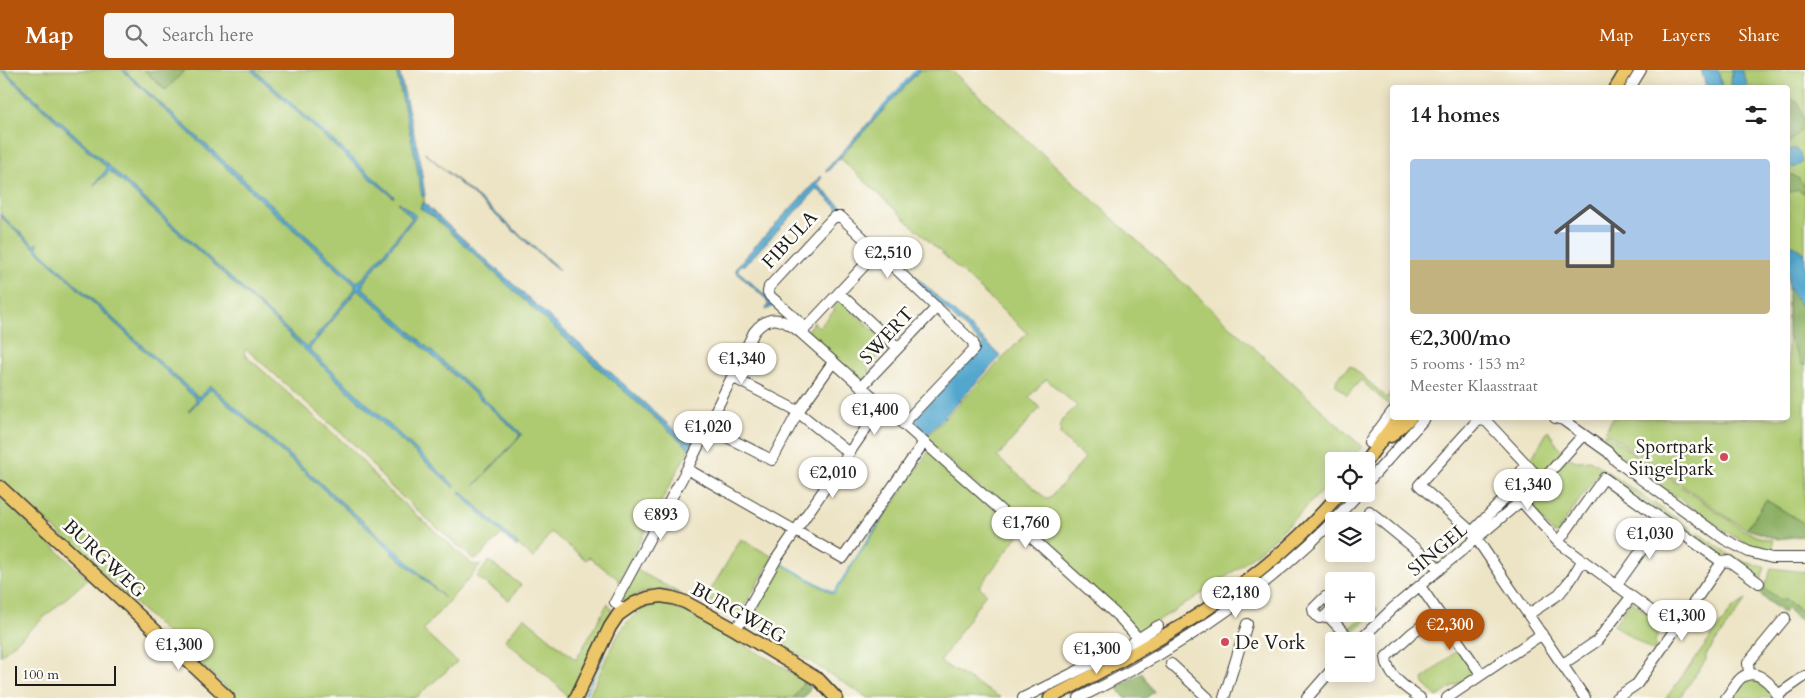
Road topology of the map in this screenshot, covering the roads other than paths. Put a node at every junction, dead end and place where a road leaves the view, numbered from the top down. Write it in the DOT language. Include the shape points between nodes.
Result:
graph roads {
  1 [pos="1627,70"];
  2 [pos="1641,70"];
  3 [pos="1618,85"];
  4 [pos="1632,85"];
  5 [pos="877,252"];
  6 [pos="839,293"];
  7 [pos="936,308"];
  8 [pos="804,330"];
  9 [pos="898,348"];
  10 [pos="833,362"];
  11 [pos="732,377"];
  12 [pos="861,387"];
  13 [pos="882,405"];
  14 [pos="798,412"];
  15 [pos="1390,415"];
  16 [pos="1396,420"];
  17 [pos="1408,420"];
  18 [pos="1423,420"];
  19 [pos="1555,420"];
  20 [pos="903,424"];
  21 [pos="707,427"];
  22 [pos="1581,437"];
  23 [pos="924,442"];
  24 [pos="1369,452"];
  25 [pos="849,453"];
  26 [pos="1526,464"];
  27 [pos="687,469"];
  28 [pos="1375,474"];
  29 [pos="1542,481"];
  30 [pos="0,487"];
  31 [pos="1521,501"];
  32 [pos="1332,502"];
  33 [pos="1350,502"];
  34 [pos="1369,511"];
  35 [pos="1662,520"];
  36 [pos="796,531"];
  37 [pos="1475,535"];
  38 [pos="1558,542"];
  39 [pos="1805,558"];
  40 [pos="1582,561"];
  41 [pos="1722,562"];
  42 [pos="1439,570"];
  43 [pos="1759,583"];
  44 [pos="1420,586"];
  45 [pos="1616,586"];
  46 [pos="1631,597"];
  47 [pos="623,610"];
  48 [pos="1439,613"];
  49 [pos="1528,614"];
  50 [pos="1785,618"];
  51 [pos="1334,622"];
  52 [pos="1247,624"];
  53 [pos="1158,626"];
  54 [pos="1677,628"];
  55 [pos="736,630"];
  56 [pos="1343,632"];
  57 [pos="1368,632"];
  58 [pos="1542,634"];
  59 [pos="1138,638"];
  60 [pos="1172,664"];
  61 [pos="1563,664"];
  62 [pos="1481,674"];
  63 [pos="1749,674"];
  64 [pos="1805,676"];
  65 [pos="1325,677"];
  66 [pos="1779,697"];
  67 [pos="228,698"];
  68 [pos="576,698"];
  69 [pos="836,698"];
  70 [pos="1023,698"];
  71 [pos="1050,698"];
  72 [pos="1079,698"];
  73 [pos="1208,698"];
  74 [pos="1224,698"];
  75 [pos="1307,698"];
  76 [pos="1420,698"];
  77 [pos="1447,698"];
  78 [pos="1585,698"];
  79 [pos="1616,698"];
  80 [pos="1726,698"];
  1 -- 3 [label="main road"];
  2 -- 4 [label="street"];
  5 -- 6 [label="street"];
  5 -- 7 [label="street, FIBULA"];
  5 -- 8 [label="street, FIBULA" via="841,217 831,220 768,289 770,296"];
  6 -- 8 [label="street"];
  6 -- 9 [label="street"];
  7 -- 9 [label="street, SWERT"];
  7 -- 20 [label="street, FIBULA" via="973,342 974,350"];
  8 -- 10 [label="street"];
  8 -- 11 [label="street" via="777,319 757,328"];
  9 -- 12 [label="street, SWERT"];
  10 -- 12 [label="street"];
  10 -- 14 [label="street"];
  11 -- 14 [label="street"];
  11 -- 21 [label="street"];
  12 -- 13 [label="street"];
  13 -- 20 [label="street"];
  13 -- 25 [label="street"];
  14 -- 21 [label="street" via="772,460"];
  14 -- 25 [label="street"];
  15 -- 24 [label="street"];
  16 -- 24 [label="main road"];
  17 -- 24 [label="main road"];
  18 -- 28 [label="street"];
  19 -- 22 [label="street"];
  20 -- 23 [label="street"];
  21 -- 27 [label="street"];
  22 -- 29 [label="street, SINGEL"];
  22 -- 39 [label="street" via="1608,452 1724,539 1749,552 1772,558"];
  23 -- 36 [label="street" via="843,558"];
  23 -- 59 [label="street" via="1096,595"];
  25 -- 36 [label="street"];
  26 -- 29 [label="street"];
  26 -- 37 [label="street, SINGEL"];
  26 -- 37 [label="street" via="1487,422 1479,420 1419,485"];
  27 -- 36 [label="street"];
  27 -- 47 [label="street" via="615,602"];
  29 -- 31 [label="street, SINGEL"];
  30 -- 67 [label="main road, BURGWEG"];
  31 -- 37 [label="street, SINGEL"];
  31 -- 38 [label="street"];
  32 -- 71 [label="main road" via="1270,562 1208,609"];
  33 -- 72 [label="street" via="1287,563 1236,605 1116,680"];
  34 -- 42 [label="street"];
  35 -- 38 [label="street" via="1604,478"];
  35 -- 41 [label="street"];
  35 -- 45 [label="street"];
  36 -- 55 [label="street"];
  37 -- 42 [label="street, SINGEL"];
  37 -- 49 [label="street"];
  38 -- 40 [label="street"];
  40 -- 45 [label="street"];
  40 -- 49 [label="street" via="1559,594"];
  41 -- 43 [label="street" via="1729,561"];
  41 -- 54 [label="street"];
  42 -- 44 [label="street, SINGEL"];
  44 -- 48 [label="street"];
  44 -- 57 [label="street, SINGEL"];
  45 -- 46 [label="street"];
  46 -- 54 [label="street"];
  46 -- 61 [label="street" via="1597,641"];
  47 -- 55 [label="main road, BURGWEG" via="648,598 673,598 691,604"];
  47 -- 68 [label="main road, BURGWEG" via="610,627"];
  48 -- 62 [label="street"];
  48 -- 76 [label="street" via="1386,657 1386,663 1398,682"];
  49 -- 58 [label="street"];
  50 -- 63 [label="street" via="1748,663"];
  51 -- 56 [label="street"];
  52 -- 74 [label="street"];
  53 -- 59 [label="street"];
  54 -- 79 [label="street" via="1637,684"];
  55 -- 69 [label="main road, BURGWEG" via="819,680"];
  58 -- 61 [label="street"];
  58 -- 62 [label="street"];
  59 -- 70 [label="street"];
  60 -- 73 [label="street"];
  61 -- 78 [label="street"];
  62 -- 77 [label="street"];
  63 -- 66 [label="street" via="1767,681"];
  63 -- 80 [label="street" via="1741,678"];
  64 -- 66 [label="street"];
  65 -- 75 [label="street"];
}
